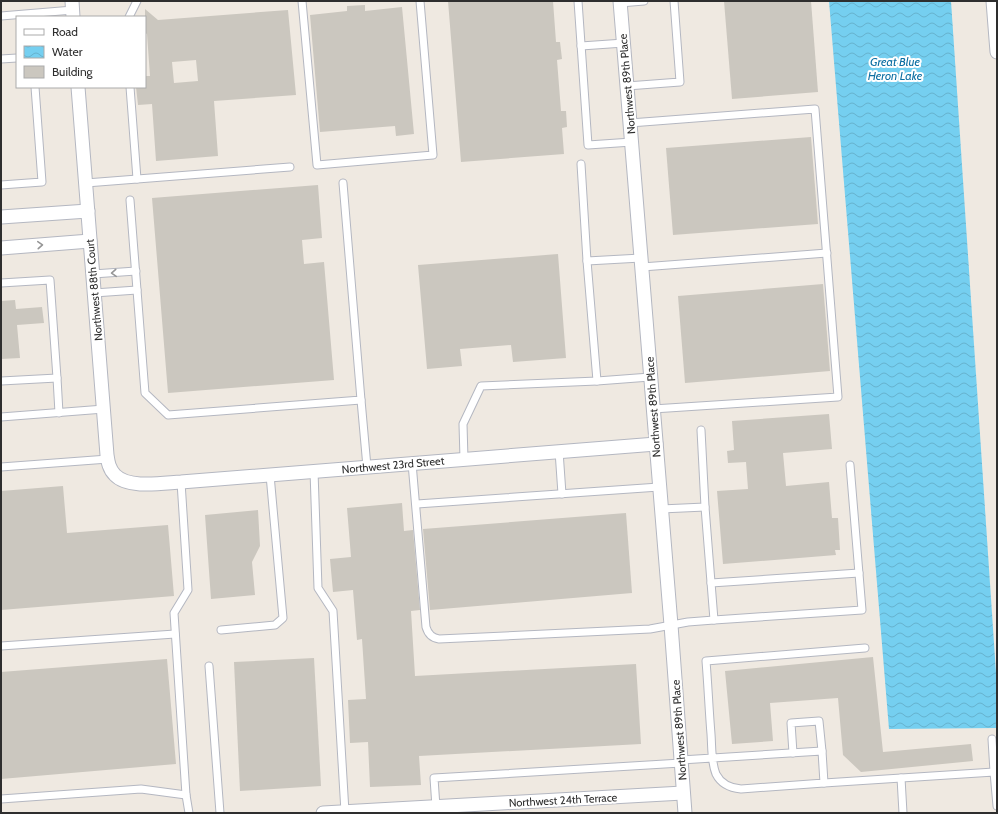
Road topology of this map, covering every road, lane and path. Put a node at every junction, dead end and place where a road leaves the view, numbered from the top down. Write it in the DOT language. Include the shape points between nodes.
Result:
graph roads {
  1 [pos="137,1"];
  2 [pos="302,1"];
  3 [pos="420,1"];
  4 [pos="578,1"];
  5 [pos="644,1"];
  6 [pos="674,1"];
  7 [pos="620,2"];
  8 [pos="995,6"];
  9 [pos="73,9"];
  10 [pos="1,16"];
  11 [pos="130,16"];
  12 [pos="624,43"];
  13 [pos="581,46"];
  14 [pos="997,52"];
  15 [pos="16,58"];
  16 [pos="1,59"];
  17 [pos="627,86"];
  18 [pos="35,88"];
  19 [pos="78,88"];
  20 [pos="130,88"];
  21 [pos="630,122"];
  22 [pos="632,142"];
  23 [pos="581,164"];
  24 [pos="290,167"];
  25 [pos="137,179"];
  26 [pos="86,183"];
  27 [pos="343,183"];
  28 [pos="1,185"];
  29 [pos="130,200"];
  30 [pos="88,211"];
  31 [pos="1,217"];
  32 [pos="90,241"];
  33 [pos="1,248"];
  34 [pos="827,254"];
  35 [pos="587,261"];
  36 [pos="642,262"];
  37 [pos="136,271"];
  38 [pos="93,274"];
  39 [pos="1,283"];
  40 [pos="137,290"];
  41 [pos="94,293"];
  42 [pos="650,377"];
  43 [pos="57,378"];
  44 [pos="1,381"];
  45 [pos="597,381"];
  46 [pos="361,400"];
  47 [pos="653,409"];
  48 [pos="104,410"];
  49 [pos="59,413"];
  50 [pos="1,417"];
  51 [pos="701,430"];
  52 [pos="656,444"];
  53 [pos="558,452"];
  54 [pos="108,459"];
  55 [pos="464,459"];
  56 [pos="412,463"];
  57 [pos="850,465"];
  58 [pos="1,466"];
  59 [pos="367,467"];
  60 [pos="314,471"];
  61 [pos="270,475"];
  62 [pos="181,482"];
  63 [pos="130,483"];
  64 [pos="659,487"];
  65 [pos="562,494"];
  66 [pos="416,504"];
  67 [pos="705,507"];
  68 [pos="661,509"];
  69 [pos="859,573"];
  70 [pos="711,583"];
  71 [pos="714,620"];
  72 [pos="671,626"];
  73 [pos="221,630"];
  74 [pos="175,634"];
  75 [pos="1,646"];
  76 [pos="865,648"];
  77 [pos="209,666"];
  78 [pos="992,739"];
  79 [pos="822,751"];
  80 [pos="793,753"];
  81 [pos="713,758"];
  82 [pos="681,762"];
  83 [pos="994,772"];
  84 [pos="901,778"];
  85 [pos="824,783"];
  86 [pos="683,793"];
  87 [pos="186,795"];
  88 [pos="1,799"];
  89 [pos="997,806"];
  90 [pos="436,807"];
  91 [pos="345,812"];
  92 [pos="189,813"];
  93 [pos="220,813"];
  94 [pos="323,813"];
  95 [pos="685,813"];
  96 [pos="903,813"];
  1 -- 11 [label="lane"];
  2 -- 3 [label="lane" via="317,165 433,155"];
  4 -- 13 [label="lane"];
  5 -- 7 [label="lane"];
  6 -- 17 [label="lane" via="680,82"];
  7 -- 12 [label="street, Northwest 89th Place"];
  8 -- 14 [label="street"];
  9 -- 10 [label="lane"];
  12 -- 13 [label="lane"];
  12 -- 17 [label="street, Northwest 89th Place"];
  13 -- 22 [label="lane" via="588,145"];
  15 -- 16 [label="lane"];
  17 -- 21 [label="street, Northwest 89th Place"];
  18 -- 28 [label="lane" via="42,182"];
  19 -- 26 [label="street, Northwest 88th Court"];
  20 -- 25 [label="lane"];
  21 -- 22 [label="street, Northwest 89th Place"];
  21 -- 34 [label="lane" via="815,110"];
  22 -- 36 [label="street, Northwest 89th Place"];
  23 -- 35 [label="lane"];
  24 -- 25 [label="lane"];
  25 -- 26 [label="lane"];
  26 -- 30 [label="street, Northwest 88th Court"];
  27 -- 46 [label="lane"];
  29 -- 37 [label="lane"];
  30 -- 31 [label="street"];
  30 -- 32 [label="street, Northwest 88th Court"];
  33 -- 32 [label="street, one-way"];
  32 -- 38 [label="street, Northwest 88th Court"];
  34 -- 36 [label="lane"];
  34 -- 47 [label="lane" via="838,397"];
  35 -- 36 [label="lane"];
  35 -- 45 [label="lane"];
  36 -- 42 [label="street, Northwest 89th Place"];
  37 -- 38 [label="lane, one-way"];
  37 -- 40 [label="lane"];
  38 -- 41 [label="street, Northwest 88th Court"];
  39 -- 43 [label="lane" via="50,280"];
  40 -- 41 [label="lane"];
  40 -- 46 [label="lane" via="145,393 168,415"];
  41 -- 48 [label="street, Northwest 88th Court"];
  42 -- 45 [label="lane"];
  42 -- 47 [label="street, Northwest 89th Place"];
  43 -- 44 [label="lane"];
  43 -- 49 [label="lane"];
  45 -- 55 [label="lane" via="482,386 462,424"];
  46 -- 59 [label="lane"];
  47 -- 52 [label="street, Northwest 89th Place"];
  48 -- 49 [label="lane"];
  48 -- 54 [label="street, Northwest 88th Court"];
  49 -- 50 [label="lane"];
  51 -- 67 [label="lane"];
  52 -- 53 [label="street, Northwest 23rd Street"];
  52 -- 64 [label="street, Northwest 89th Place"];
  53 -- 55 [label="street, Northwest 23rd Street"];
  53 -- 65 [label="lane"];
  54 -- 58 [label="lane"];
  54 -- 63 [label="street, Northwest 88th Court" via="115,476"];
  55 -- 56 [label="street, Northwest 23rd Street"];
  56 -- 59 [label="street, Northwest 23rd Street"];
  56 -- 66 [label="lane"];
  57 -- 69 [label="lane"];
  59 -- 60 [label="street, Northwest 23rd Street"];
  60 -- 61 [label="street, Northwest 23rd Street"];
  60 -- 91 [label="lane" via="318,588 333,611"];
  61 -- 62 [label="street, Northwest 23rd Street"];
  61 -- 73 [label="lane" via="283,618 275,625"];
  62 -- 63 [label="street, Northwest 23rd Street"];
  62 -- 74 [label="lane" via="188,590 174,614"];
  64 -- 65 [label="lane"];
  64 -- 68 [label="street, Northwest 89th Place"];
  65 -- 66 [label="lane"];
  66 -- 72 [label="lane" via="426,627 427,632 434,638"];
  67 -- 68 [label="lane"];
  67 -- 70 [label="lane"];
  68 -- 72 [label="street, Northwest 89th Place"];
  69 -- 70 [label="lane"];
  69 -- 71 [label="lane" via="862,610"];
  70 -- 71 [label="lane"];
  71 -- 72 [label="lane"];
  72 -- 82 [label="street, Northwest 89th Place"];
  74 -- 75 [label="lane"];
  74 -- 87 [label="lane"];
  76 -- 81 [label="lane" via="706,661"];
  77 -- 93 [label="lane"];
  78 -- 83 [label="lane"];
  79 -- 80 [label="lane"];
  79 -- 80 [label="lane" via="820,721 791,723"];
  79 -- 85 [label="lane"];
  80 -- 81 [label="lane"];
  81 -- 82 [label="lane"];
  81 -- 85 [label="lane" via="720,780 733,788"];
  82 -- 86 [label="street, Northwest 89th Place"];
  82 -- 90 [label="lane" via="434,778"];
  83 -- 84 [label="lane"];
  83 -- 89 [label="lane"];
  84 -- 85 [label="lane"];
  84 -- 96 [label="lane"];
  86 -- 90 [label="street, Northwest 24th Terrace"];
  86 -- 95 [label="street, Northwest 89th Place"];
  87 -- 88 [label="lane" via="141,789"];
  87 -- 92 [label="lane"];
  90 -- 91 [label="street, Northwest 24th Terrace"];
  91 -- 94 [label="street, Northwest 24th Terrace"];
}
